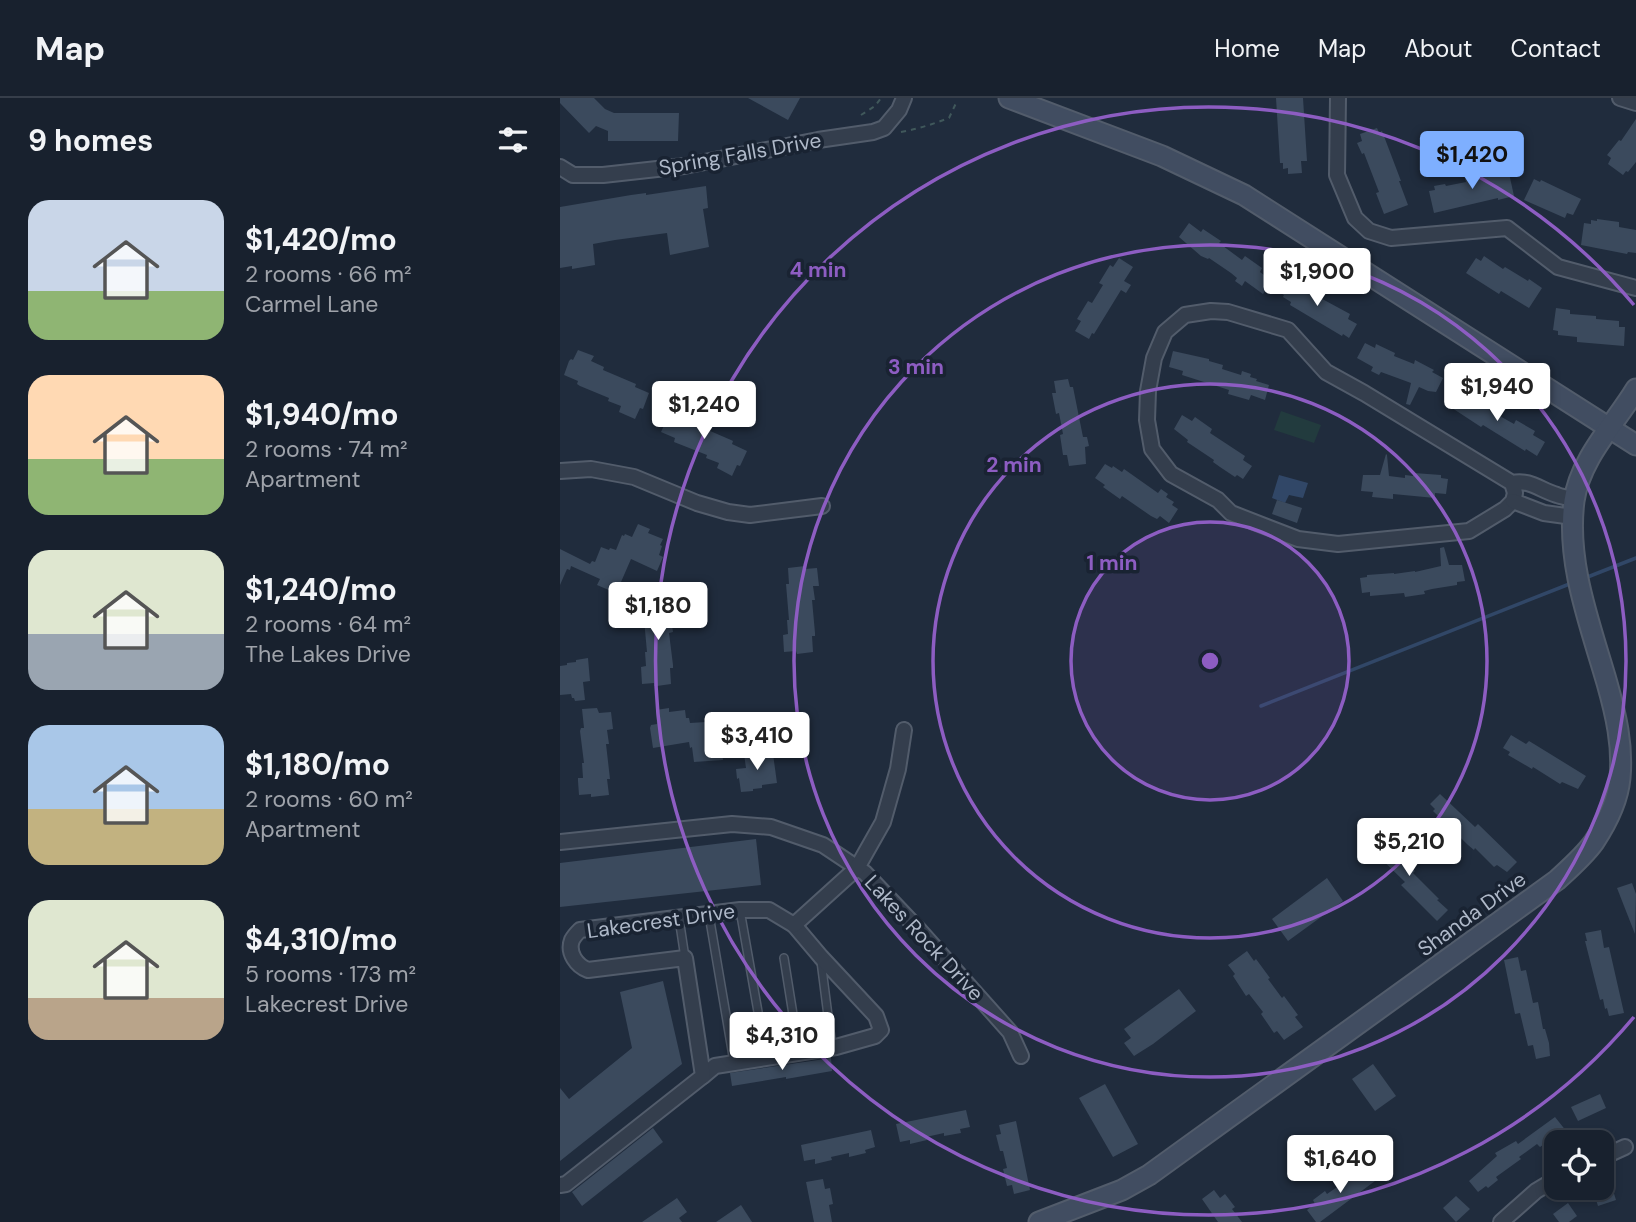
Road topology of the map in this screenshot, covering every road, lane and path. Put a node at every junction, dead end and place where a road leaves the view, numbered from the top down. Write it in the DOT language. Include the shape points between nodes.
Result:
graph roads {
  1 [pos="881,98"];
  2 [pos="904,98"];
  3 [pos="1009,98"];
  4 [pos="1338,98"];
  5 [pos="1620,98"];
  6 [pos="957,101"];
  7 [pos="1636,103"];
  8 [pos="861,115"];
  9 [pos="901,132"];
  10 [pos="560,167"];
  11 [pos="1636,288"];
  12 [pos="1636,389"];
  13 [pos="1610,428"];
  14 [pos="1636,445"];
  15 [pos="560,471"];
  16 [pos="1512,483"];
  17 [pos="1513,501"];
  18 [pos="822,506"];
  19 [pos="1574,508"];
  20 [pos="904,730"];
  21 [pos="560,842"];
  22 [pos="857,868"];
  23 [pos="740,910"];
  24 [pos="709,915"];
  25 [pos="679,918"];
  26 [pos="794,925"];
  27 [pos="821,957"];
  28 [pos="685,958"];
  29 [pos="784,958"];
  30 [pos="832,1047"];
  31 [pos="799,1052"];
  32 [pos="1021,1056"];
  33 [pos="766,1057"];
  34 [pos="734,1062"];
  35 [pos="704,1076"];
  36 [pos="1625,1147"];
  37 [pos="1614,1152"];
  38 [pos="560,1185"];
  39 [pos="1544,1187"];
  40 [pos="1039,1222"];
  41 [pos="1501,1222"];
  1 -- 8 [label="path"];
  2 -- 10 [label="street, Spring Falls Drive" via="884,128 873,132 710,162 603,175 573,175"];
  3 -- 13 [label="street" via="1162,156 1244,195"];
  4 -- 11 [label="street" via="1337,175 1356,218 1369,230 1391,238 1507,228 1558,267"];
  5 -- 7 [label="street"];
  6 -- 9 [label="path" via="949,118"];
  12 -- 13 [label="street, Shanda Drive"];
  13 -- 14 [label="street"];
  13 -- 19 [label="street, Shanda Drive" via="1587,465"];
  15 -- 18 [label="street" via="591,469 634,477 697,503 750,515"];
  16 -- 17 [label="street"];
  16 -- 17 [label="street" via="1325,372 1288,330 1228,312 1185,315 1165,332 1154,358 1147,420 1152,449 1171,474 1218,500 1231,513 1264,527 1298,539 1338,544 1469,531"];
  16 -- 19 [label="street" via="1535,485"];
  17 -- 19 [label="street" via="1544,513"];
  19 -- 40 [label="street, Shanda Drive" via="1578,583 1620,736 1620,781 1593,844 1557,880 1149,1175"];
  20 -- 22 [label="street" via="883,822"];
  21 -- 22 [label="street, Lakes Rock Drive" via="732,824 771,827 823,845"];
  22 -- 26 [label="street"];
  22 -- 32 [label="street, Lakes Rock Drive" via="1010,1032"];
  23 -- 24 [label="street, Lakecrest Drive"];
  23 -- 26 [label="street, Lakecrest Drive" via="769,910"];
  23 -- 33 [label="lane"];
  24 -- 25 [label="street, Lakecrest Drive"];
  24 -- 34 [label="lane"];
  25 -- 28 [label="lane"];
  25 -- 28 [label="street, Lakecrest Drive" via="580,930 571,941 572,955 588,970"];
  26 -- 27 [label="street, Lakecrest Drive"];
  27 -- 30 [label="lane"];
  27 -- 30 [label="street, Lakecrest Drive" via="876,1016 881,1030 875,1036"];
  28 -- 35 [label="street, Lakecrest Drive"];
  29 -- 31 [label="lane"];
  30 -- 31 [label="street, Lakecrest Drive"];
  31 -- 33 [label="street, Lakecrest Drive"];
  33 -- 34 [label="street, Lakecrest Drive"];
  34 -- 35 [label="street, Lakecrest Drive" via="715,1066"];
  35 -- 38 [label="street, Lakecrest Drive"];
  36 -- 37 [label="street"];
  39 -- 41 [label="street"];
}
